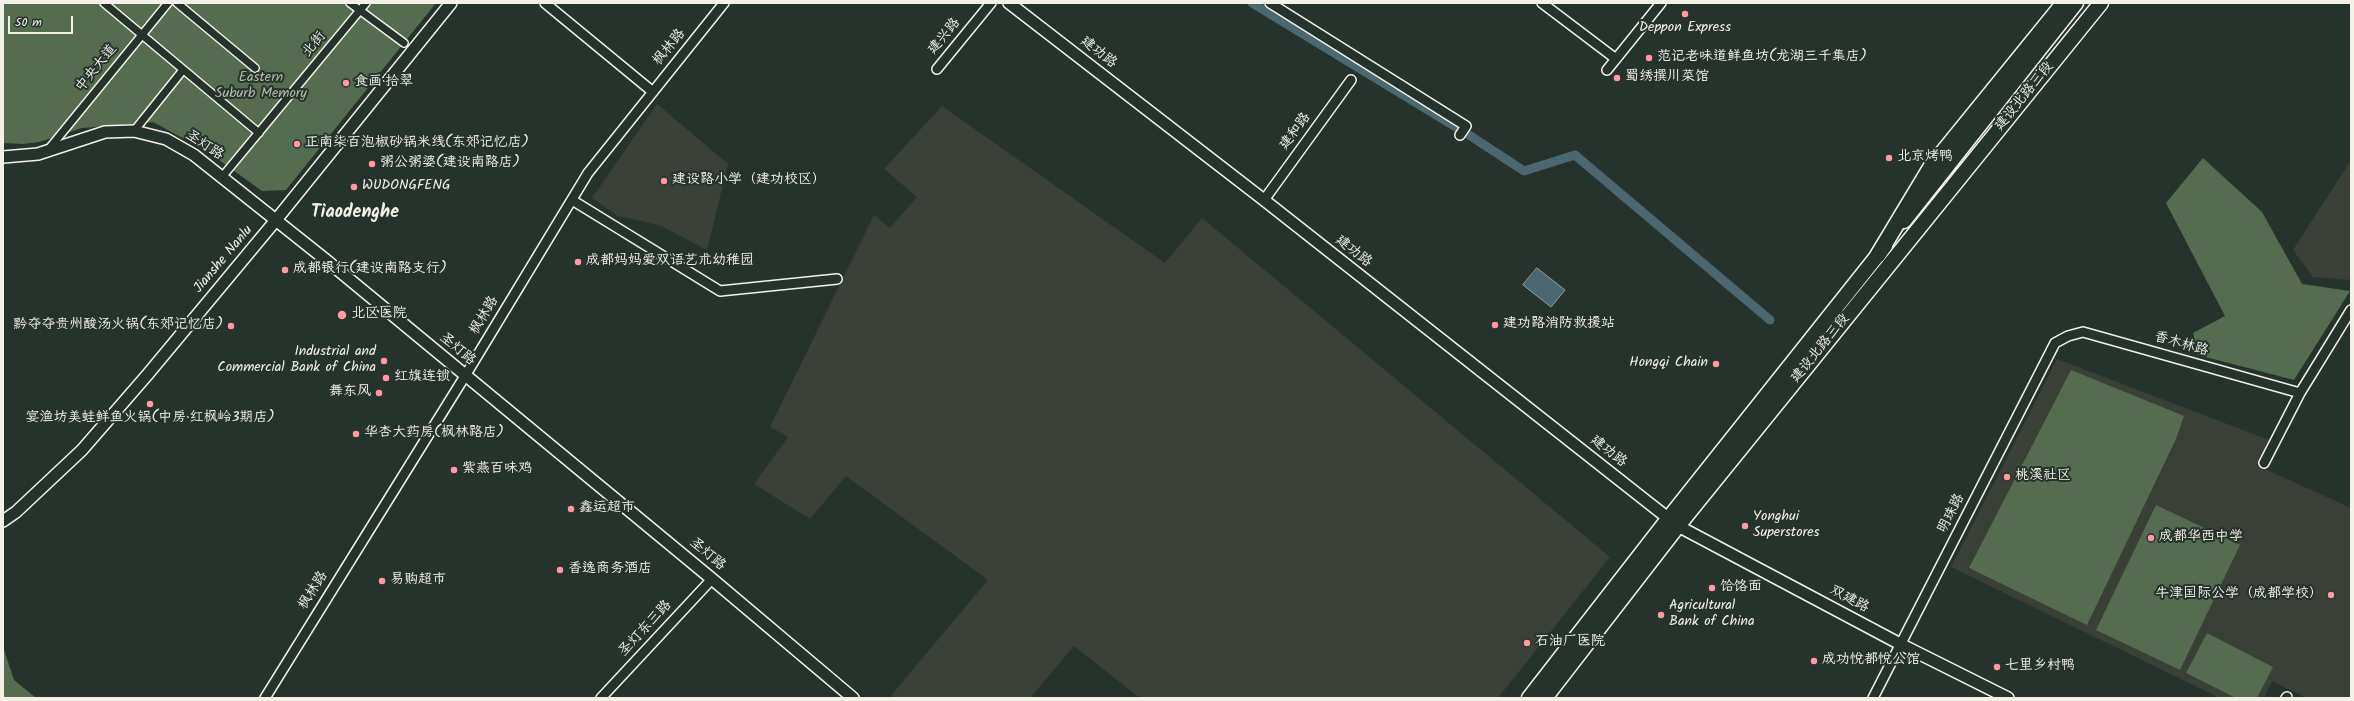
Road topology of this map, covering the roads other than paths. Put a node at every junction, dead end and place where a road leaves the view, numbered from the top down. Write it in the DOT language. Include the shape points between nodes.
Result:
graph roads {
  1 [pos="104,3"];
  2 [pos="168,3"];
  3 [pos="178,3"];
  4 [pos="350,3"];
  5 [pos="366,3"];
  6 [pos="451,3"];
  7 [pos="544,3"];
  8 [pos="724,3"];
  9 [pos="991,3"];
  10 [pos="1009,3"];
  11 [pos="1270,3"];
  12 [pos="1542,3"];
  13 [pos="1661,3"];
  14 [pos="2064,3"];
  15 [pos="2076,3"];
  16 [pos="2098,4"];
  17 [pos="360,10"];
  18 [pos="142,35"];
  19 [pos="404,43"];
  20 [pos="1616,59"];
  21 [pos="255,68"];
  22 [pos="937,69"];
  23 [pos="183,70"];
  24 [pos="1608,70"];
  25 [pos="1351,80"];
  26 [pos="652,92"];
  27 [pos="134,131"];
  28 [pos="259,133"];
  29 [pos="1460,135"];
  30 [pos="46,152"];
  31 [pos="3,156"];
  32 [pos="222,177"];
  33 [pos="572,200"];
  34 [pos="1264,200"];
  35 [pos="276,220"];
  36 [pos="1878,255"];
  37 [pos="837,279"];
  38 [pos="2351,310"];
  39 [pos="2055,343"];
  40 [pos="465,376"];
  41 [pos="2300,393"];
  42 [pos="2264,463"];
  43 [pos="3,521"];
  44 [pos="1673,522"];
  45 [pos="712,578"];
  46 [pos="1902,645"];
  47 [pos="265,698"];
  48 [pos="601,698"];
  49 [pos="853,698"];
  50 [pos="1529,698"];
  51 [pos="1545,698"];
  52 [pos="1874,698"];
  53 [pos="2008,698"];
  1 -- 18 [label="street"];
  2 -- 18 [label="street, 中央大道"];
  3 -- 21 [label="street"];
  4 -- 17 [label="street"];
  5 -- 17 [label="street, 北街"];
  6 -- 35 [label="street, Jianshe Nanlu"];
  7 -- 26 [label="street"];
  8 -- 26 [label="street, 枫林路"];
  9 -- 22 [label="street, 建兴路"];
  10 -- 34 [label="street, 建功路"];
  11 -- 29 [label="street" via="1466,126"];
  12 -- 20 [label="street"];
  13 -- 20 [label="street"];
  14 -- 36 [label="highway" via="1931,167"];
  15 -- 36 [label="main road, 建设北路三段"];
  16 -- 44 [label="main road, 建设北路三段"];
  17 -- 19 [label="street"];
  17 -- 28 [label="street, 北街"];
  18 -- 23 [label="street"];
  18 -- 30 [label="street, 中央大道"];
  20 -- 24 [label="street"];
  23 -- 27 [label="street"];
  23 -- 28 [label="street"];
  25 -- 34 [label="street, 建和路"];
  26 -- 33 [label="street, 枫林路" via="588,173"];
  27 -- 30 [label="street, 圣灯路" via="105,132"];
  27 -- 32 [label="street, 圣灯路" via="166,140 194,155"];
  28 -- 32 [label="street, 北街"];
  30 -- 31 [label="street, 圣灯路"];
  32 -- 35 [label="street, 圣灯路"];
  33 -- 37 [label="street" via="720,291"];
  33 -- 40 [label="street, 枫林路"];
  34 -- 44 [label="street, 建功路"];
  35 -- 40 [label="street, 圣灯路"];
  35 -- 43 [label="street, Jianshe Nanlu" via="82,450"];
  36 -- 44 [label="main road, 建设北路三段"];
  38 -- 41 [label="street"];
  39 -- 41 [label="street, 香木林路" via="2083,332"];
  39 -- 46 [label="street, 明珠路"];
  40 -- 45 [label="street, 圣灯路"];
  40 -- 47 [label="street, 枫林路"];
  41 -- 42 [label="street"];
  44 -- 46 [label="street, 双建路"];
  44 -- 50 [label="main road, 建设北路三段"];
  44 -- 51 [label="main road, 建设北路三段"];
  45 -- 48 [label="street, 圣灯东三路"];
  45 -- 49 [label="street, 圣灯路"];
  46 -- 52 [label="street, 明珠路"];
  46 -- 53 [label="street, 双建路"];
}
